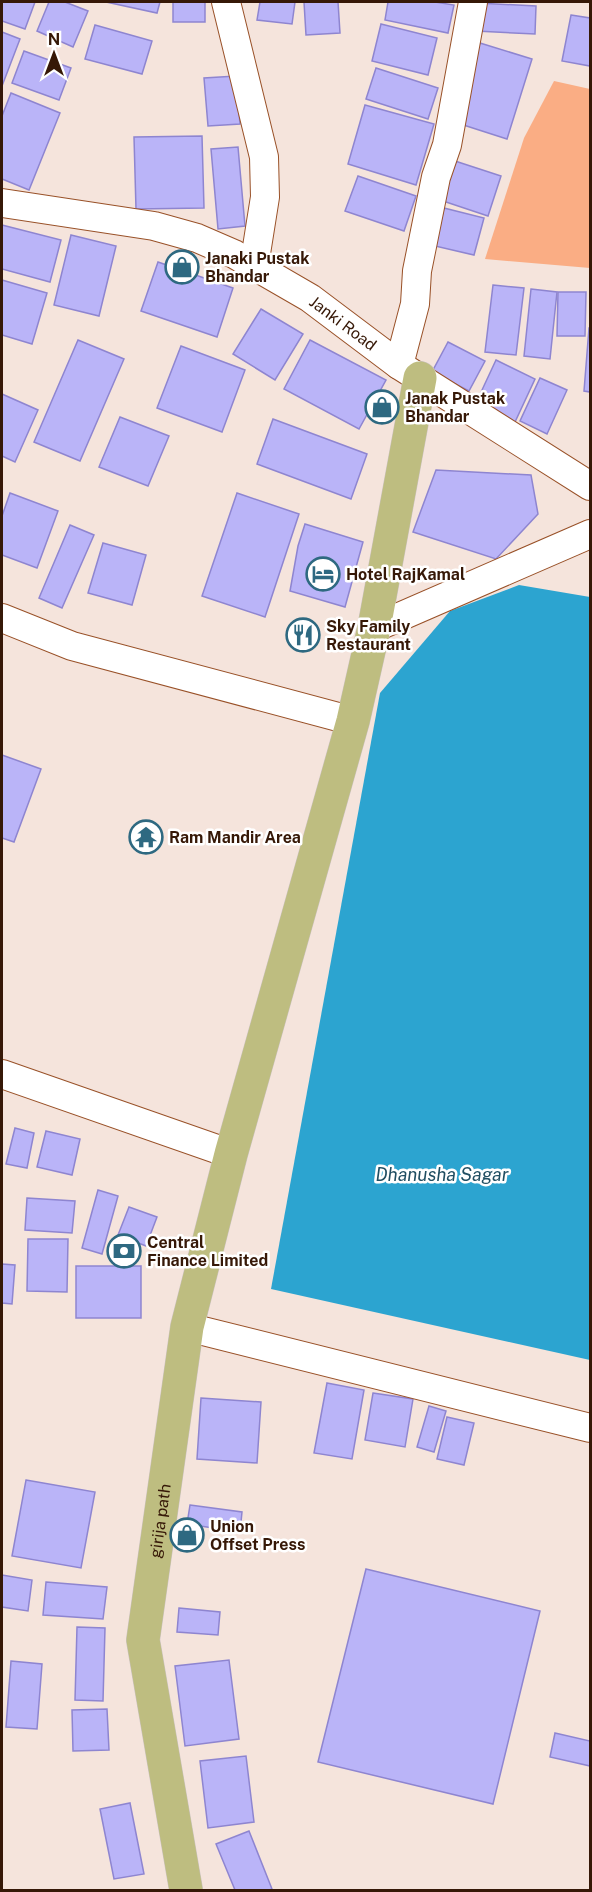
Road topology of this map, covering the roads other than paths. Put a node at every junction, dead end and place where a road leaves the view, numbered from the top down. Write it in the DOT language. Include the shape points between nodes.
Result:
graph roads {
  1 [pos="226,2"];
  2 [pos="473,2"];
  3 [pos="2,203"];
  4 [pos="254,266"];
  5 [pos="410,371"];
  6 [pos="591,486"];
  7 [pos="591,534"];
  8 [pos="2,618"];
  9 [pos="374,628"];
  10 [pos="353,721"];
  11 [pos="2,1074"];
  12 [pos="231,1154"];
  13 [pos="187,1328"];
  14 [pos="591,1428"];
  15 [pos="186,1890"];
  1 -- 4 [label="street" via="264,156 265,197"];
  2 -- 5 [label="street" via="447,145 435,177 417,271"];
  3 -- 4 [label="street, Janki Road" via="154,226 197,238"];
  4 -- 5 [label="street, Janki Road" via="310,298"];
  5 -- 6 [label="street, Janki Road"];
  5 -- 9 [label="main road, girija path"];
  7 -- 9 [label="street"];
  8 -- 10 [label="street" via="72,646"];
  9 -- 10 [label="main road, girija path"];
  10 -- 12 [label="main road, girija path"];
  11 -- 12 [label="street"];
  12 -- 13 [label="main road, girija path"];
  13 -- 14 [label="street"];
  13 -- 15 [label="main road, girija path" via="143,1640"];
}
